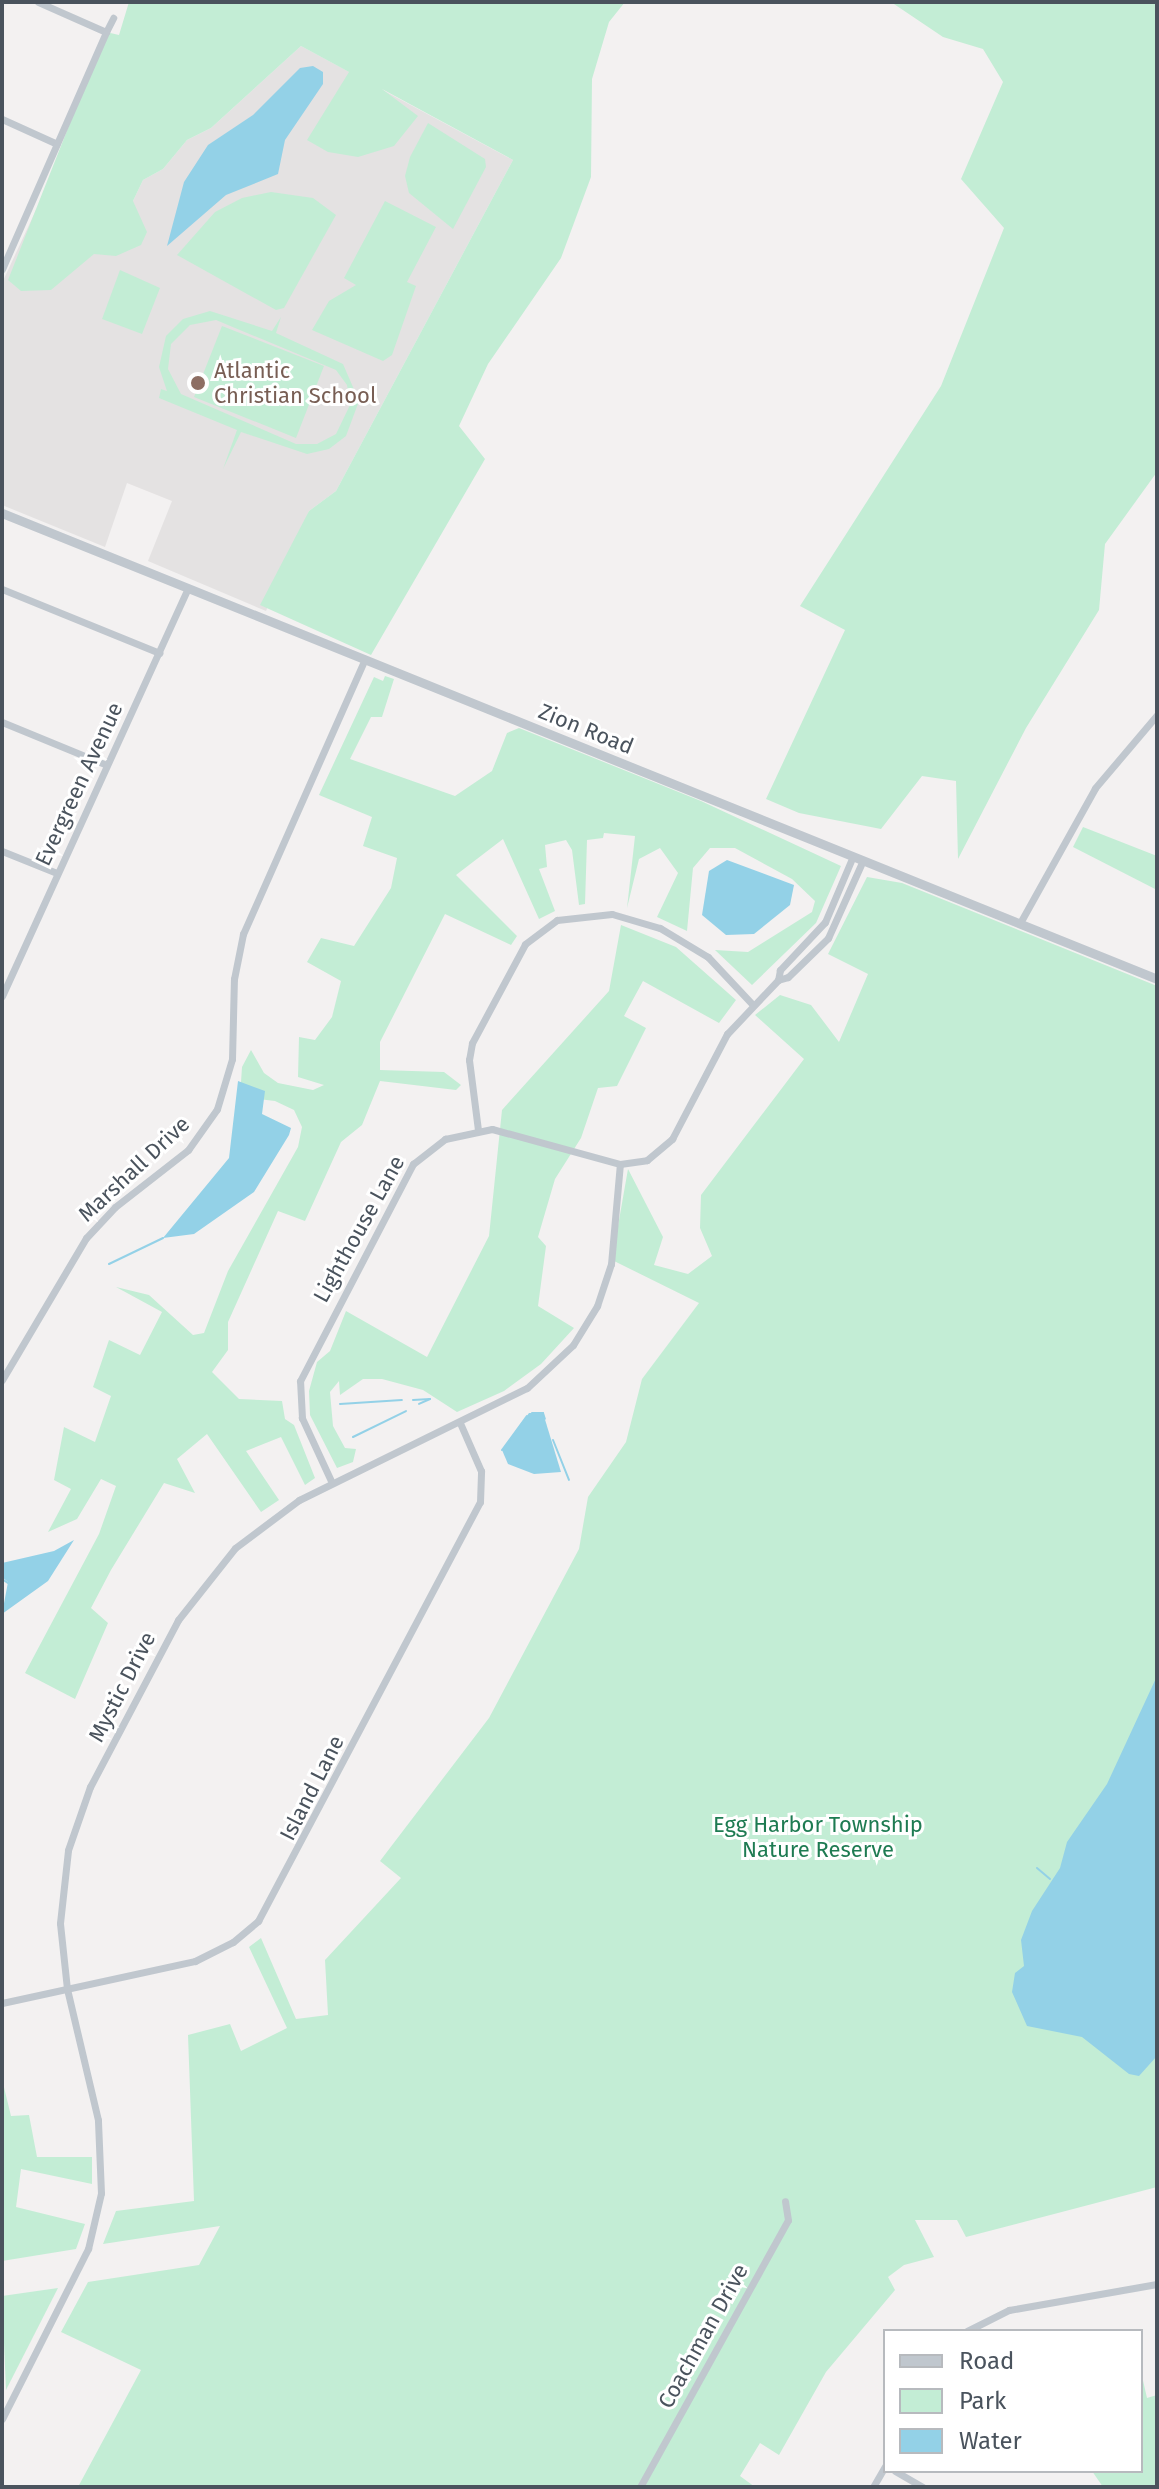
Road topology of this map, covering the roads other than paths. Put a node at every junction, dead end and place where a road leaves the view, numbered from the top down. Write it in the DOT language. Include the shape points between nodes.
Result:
graph roads {
  1 [pos="38,2"];
  2 [pos="113,18"];
  3 [pos="106,32"];
  4 [pos="2,119"];
  5 [pos="57,144"];
  6 [pos="5,253"];
  7 [pos="2,269"];
  8 [pos="2,513"];
  9 [pos="188,588"];
  10 [pos="2,589"];
  11 [pos="160,653"];
  12 [pos="365,659"];
  13 [pos="1157,715"];
  14 [pos="2,722"];
  15 [pos="107,765"];
  16 [pos="2,851"];
  17 [pos="858,858"];
  18 [pos="57,873"];
  19 [pos="1020,923"];
  20 [pos="1157,979"];
  21 [pos="5,982"];
  22 [pos="2,996"];
  23 [pos="752,1004"];
  24 [pos="478,1130"];
  25 [pos="620,1164"];
  26 [pos="2,1380"];
  27 [pos="460,1423"];
  28 [pos="332,1483"];
  29 [pos="67,1989"];
  30 [pos="2,2003"];
  31 [pos="785,2201"];
  32 [pos="1157,2284"];
  33 [pos="971,2329"];
  34 [pos="2,2419"];
  35 [pos="883,2470"];
  36 [pos="898,2473"];
  37 [pos="640,2487"];
  38 [pos="873,2487"];
  39 [pos="923,2487"];
  1 -- 3 [label="street"];
  2 -- 3 [label="street"];
  3 -- 5 [label="street"];
  4 -- 5 [label="street"];
  5 -- 6 [label="street"];
  6 -- 7 [label="street"];
  8 -- 9 [label="street, Zion Road"];
  9 -- 11 [label="street, Evergreen Avenue"];
  9 -- 12 [label="street, Zion Road"];
  10 -- 11 [label="street"];
  11 -- 15 [label="street, Evergreen Avenue"];
  12 -- 17 [label="street, Zion Road"];
  12 -- 26 [label="street, Marshall Drive" via="243,934 234,979 232,1059 217,1109 188,1150 115,1207 86,1238"];
  13 -- 19 [label="street" via="1095,788"];
  14 -- 15 [label="street"];
  15 -- 18 [label="street, Evergreen Avenue"];
  16 -- 18 [label="street"];
  17 -- 19 [label="street, Zion Road"];
  17 -- 23 [label="street" via="825,922"];
  18 -- 21 [label="street, Evergreen Avenue"];
  19 -- 20 [label="street, Zion Road"];
  21 -- 22 [label="street, Evergreen Avenue"];
  23 -- 24 [label="street" via="708,957 660,928 612,914 557,920 525,944 472,1043 469,1060"];
  23 -- 25 [label="street" via="727,1034 670,1142 647,1160"];
  24 -- 25 [label="street, Lighthouse Lane" via="509,1131"];
  24 -- 28 [label="street, Lighthouse Lane" via="438,1143 407,1172 302,1373 299,1408"];
  25 -- 27 [label="street, Mystic Drive" via="611,1264 590,1321 544,1376"];
  27 -- 28 [label="street, Mystic Drive"];
  27 -- 29 [label="street, Island Lane" via="481,1471 480,1502 269,1905 242,1935 203,1958"];
  28 -- 29 [label="street, Mystic Drive" via="282,1510 235,1548 171,1632 74,1828 61,1904"];
  29 -- 30 [label="street, Island Lane"];
  29 -- 34 [label="street, Mystic Drive" via="98,2120 100,2205 76,2276"];
  31 -- 37 [label="street, Coachman Drive" via="788,2220"];
  32 -- 33 [label="street" via="1009,2310"];
  35 -- 38 [label="street"];
  36 -- 39 [label="street"];
}
